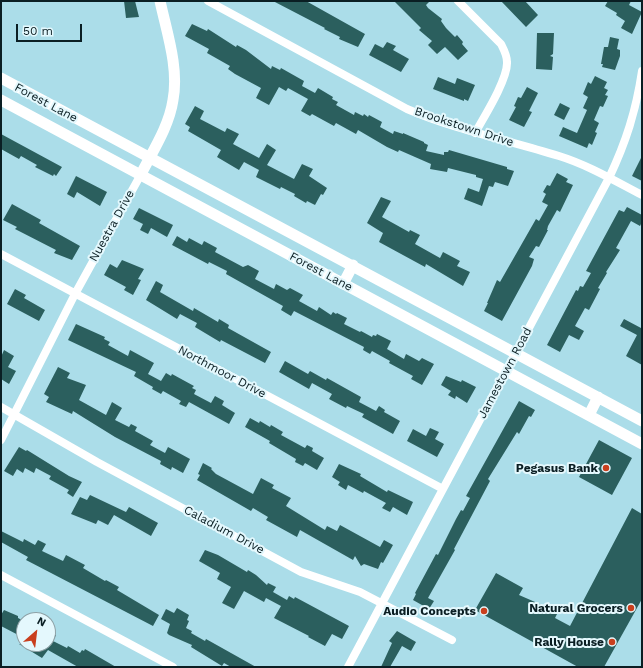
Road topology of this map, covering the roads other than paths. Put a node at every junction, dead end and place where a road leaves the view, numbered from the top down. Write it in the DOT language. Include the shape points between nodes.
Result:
graph roads {
  1 [pos="160,1"];
  2 [pos="208,1"];
  3 [pos="458,1"];
  4 [pos="642,71"];
  5 [pos="1,78"];
  6 [pos="1,100"];
  7 [pos="47,103"];
  8 [pos="38,120"];
  9 [pos="475,133"];
  10 [pos="149,158"];
  11 [pos="140,176"];
  12 [pos="609,178"];
  13 [pos="642,195"];
  14 [pos="1,254"];
  15 [pos="353,265"];
  16 [pos="343,284"];
  17 [pos="75,294"];
  18 [pos="515,353"];
  19 [pos="506,370"];
  20 [pos="598,397"];
  21 [pos="1,408"];
  22 [pos="14,415"];
  23 [pos="589,415"];
  24 [pos="642,421"];
  25 [pos="1,440"];
  26 [pos="642,444"];
  27 [pos="443,489"];
  28 [pos="1,576"];
  29 [pos="382,604"];
  30 [pos="452,640"];
  31 [pos="173,667"];
  32 [pos="348,667"];
  1 -- 10 [label="main road, Nuestra Drive" via="172,63 174,90 170,114"];
  2 -- 9 [label="street, Brookstown Drive" via="407,109"];
  3 -- 9 [label="street" via="501,44 508,63 505,76"];
  4 -- 12 [label="street, Jamestown Road" via="630,131"];
  5 -- 7 [label="main road, Forest Lane"];
  6 -- 8 [label="main road, Forest Lane"];
  7 -- 8 [label="main road"];
  7 -- 10 [label="main road, Forest Lane"];
  8 -- 11 [label="main road, Forest Lane"];
  9 -- 12 [label="street, Brookstown Drive" via="561,156"];
  10 -- 11 [label="main road, Nuestra Drive"];
  10 -- 15 [label="main road, Forest Lane"];
  11 -- 16 [label="main road, Forest Lane"];
  11 -- 17 [label="street, Nuestra Drive"];
  12 -- 13 [label="street, Brookstown Drive"];
  12 -- 18 [label="street, Jamestown Road"];
  14 -- 17 [label="street, Northmoor Drive"];
  15 -- 16 [label="main road"];
  15 -- 18 [label="main road, Forest Lane"];
  16 -- 19 [label="main road, Forest Lane"];
  17 -- 22 [label="street, Nuestra Drive"];
  17 -- 27 [label="street, Northmoor Drive"];
  18 -- 19 [label="street, Jamestown Road"];
  18 -- 20 [label="main road, Forest Lane"];
  19 -- 23 [label="main road, Forest Lane"];
  19 -- 27 [label="street, Jamestown Road"];
  20 -- 23 [label="main road"];
  20 -- 24 [label="main road, Forest Lane"];
  21 -- 22 [label="street, Caladium Drive"];
  22 -- 25 [label="street, Nuestra Drive"];
  22 -- 29 [label="street, Caladium Drive" via="301,572 360,592"];
  23 -- 26 [label="main road, Forest Lane"];
  27 -- 29 [label="street, Jamestown Road"];
  28 -- 31 [label="street"];
  29 -- 30 [label="street, Caladium Drive"];
  29 -- 32 [label="street, Jamestown Road"];
}
